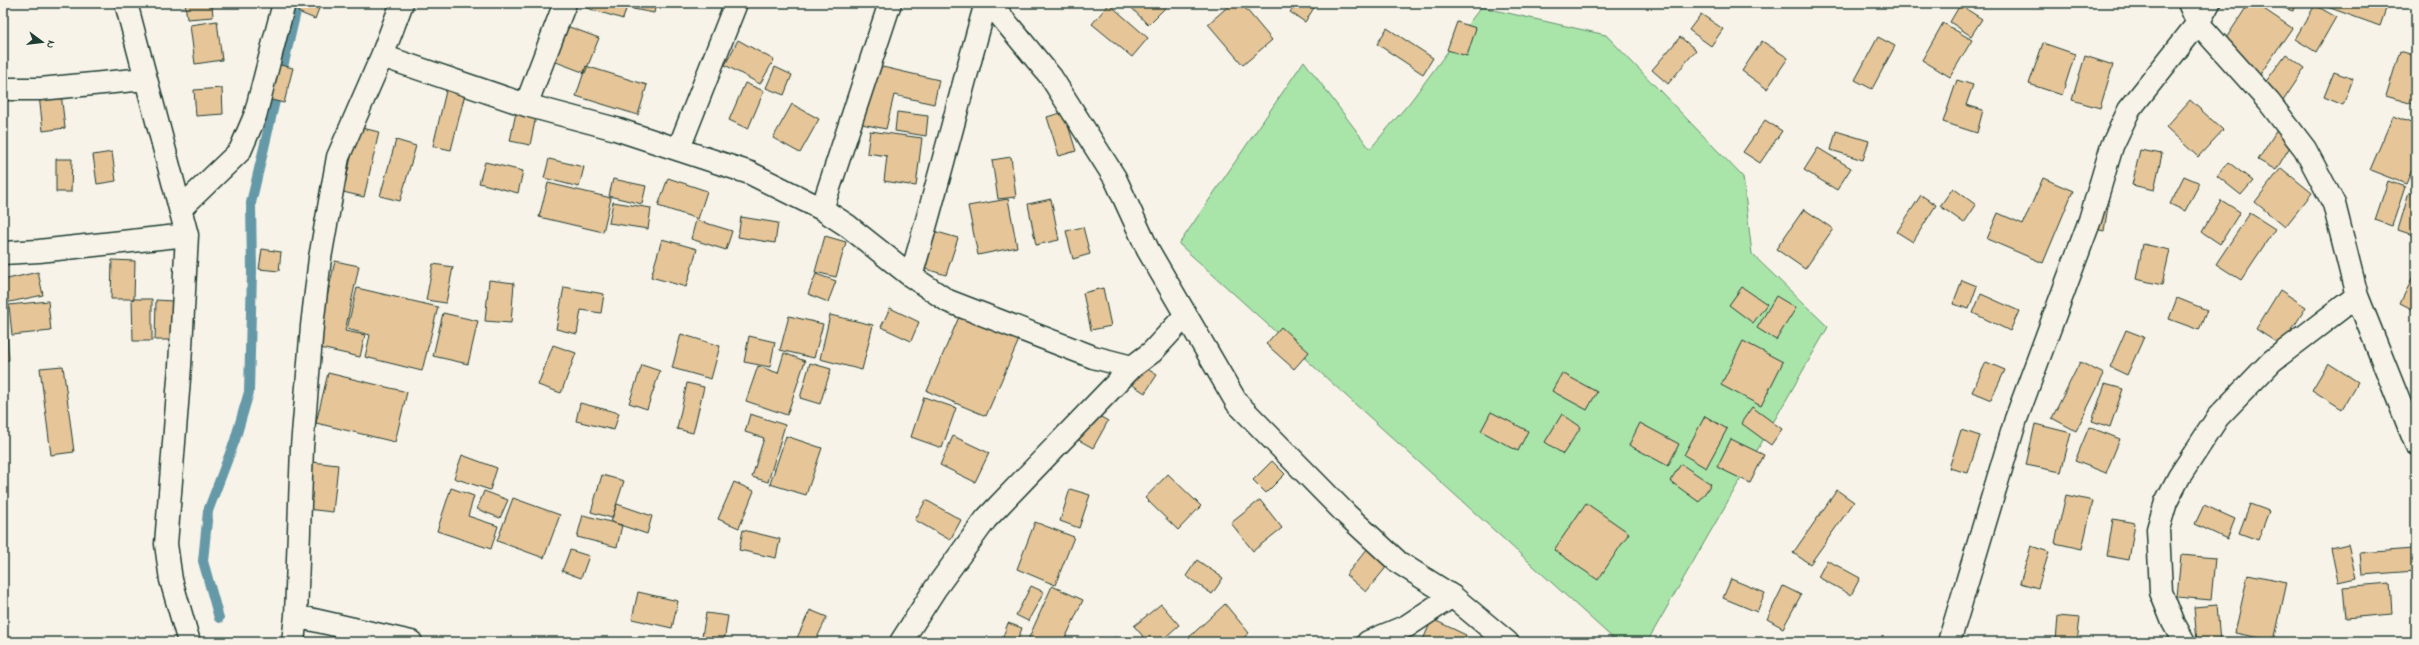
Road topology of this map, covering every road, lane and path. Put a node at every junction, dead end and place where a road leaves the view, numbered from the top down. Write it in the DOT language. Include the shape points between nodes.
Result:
graph roads {
  1 [pos="126,3"];
  2 [pos="284,3"];
  3 [pos="402,3"];
  4 [pos="565,3"];
  5 [pos="736,3"];
  6 [pos="890,3"];
  7 [pos="986,3"];
  8 [pos="990,3"];
  9 [pos="2189,3"];
  10 [pos="2209,3"];
  11 [pos="2198,24"];
  12 [pos="382,56"];
  13 [pos="145,79"];
  14 [pos="3,89"];
  15 [pos="526,105"];
  16 [pos="679,148"];
  17 [pos="180,209"];
  18 [pos="822,209"];
  19 [pos="186,235"];
  20 [pos="3,253"];
  21 [pos="911,276"];
  22 [pos="2357,296"];
  23 [pos="1184,316"];
  24 [pos="1132,367"];
  25 [pos="2416,444"];
  26 [pos="1452,596"];
  27 [pos="296,616"];
  28 [pos="189,642"];
  29 [pos="293,642"];
  30 [pos="411,642"];
  31 [pos="900,642"];
  32 [pos="1368,642"];
  33 [pos="1507,642"];
  34 [pos="1948,642"];
  35 [pos="2184,642"];
  1 -- 13 [label="street"];
  2 -- 17 [label="street" via="255,116 240,150"];
  3 -- 12 [label="street"];
  4 -- 15 [label="street"];
  5 -- 16 [label="street"];
  6 -- 18 [label="street"];
  7 -- 21 [label="street"];
  8 -- 23 [label="street" via="1051,77 1115,178 1148,250"];
  9 -- 11 [label="street"];
  10 -- 11 [label="street"];
  11 -- 22 [label="street" via="2269,102 2305,149 2334,204"];
  11 -- 34 [label="street" via="2129,110 2112,146 2090,220 2016,419"];
  12 -- 15 [label="street"];
  12 -- 27 [label="street" via="338,157 320,258 302,447"];
  13 -- 14 [label="street" via="40,89"];
  13 -- 17 [label="street"];
  15 -- 16 [label="street"];
  16 -- 18 [label="street" via="750,173"];
  17 -- 19 [label="street"];
  18 -- 21 [label="street" via="848,226"];
  19 -- 20 [label="street"];
  19 -- 28 [label="street" via="180,366 166,544 171,580"];
  21 -- 24 [label="street" via="948,301 1093,357"];
  22 -- 25 [label="street"];
  22 -- 35 [label="street" via="2272,360 2218,417 2166,502 2158,529 2161,592"];
  23 -- 24 [label="street" via="1152,352"];
  23 -- 26 [label="street" via="1237,404 1347,515 1398,562"];
  24 -- 31 [label="street" via="986,519"];
  26 -- 32 [label="street" via="1408,626"];
  26 -- 33 [label="street"];
  27 -- 29 [label="street"];
  27 -- 30 [label="street"];
}
